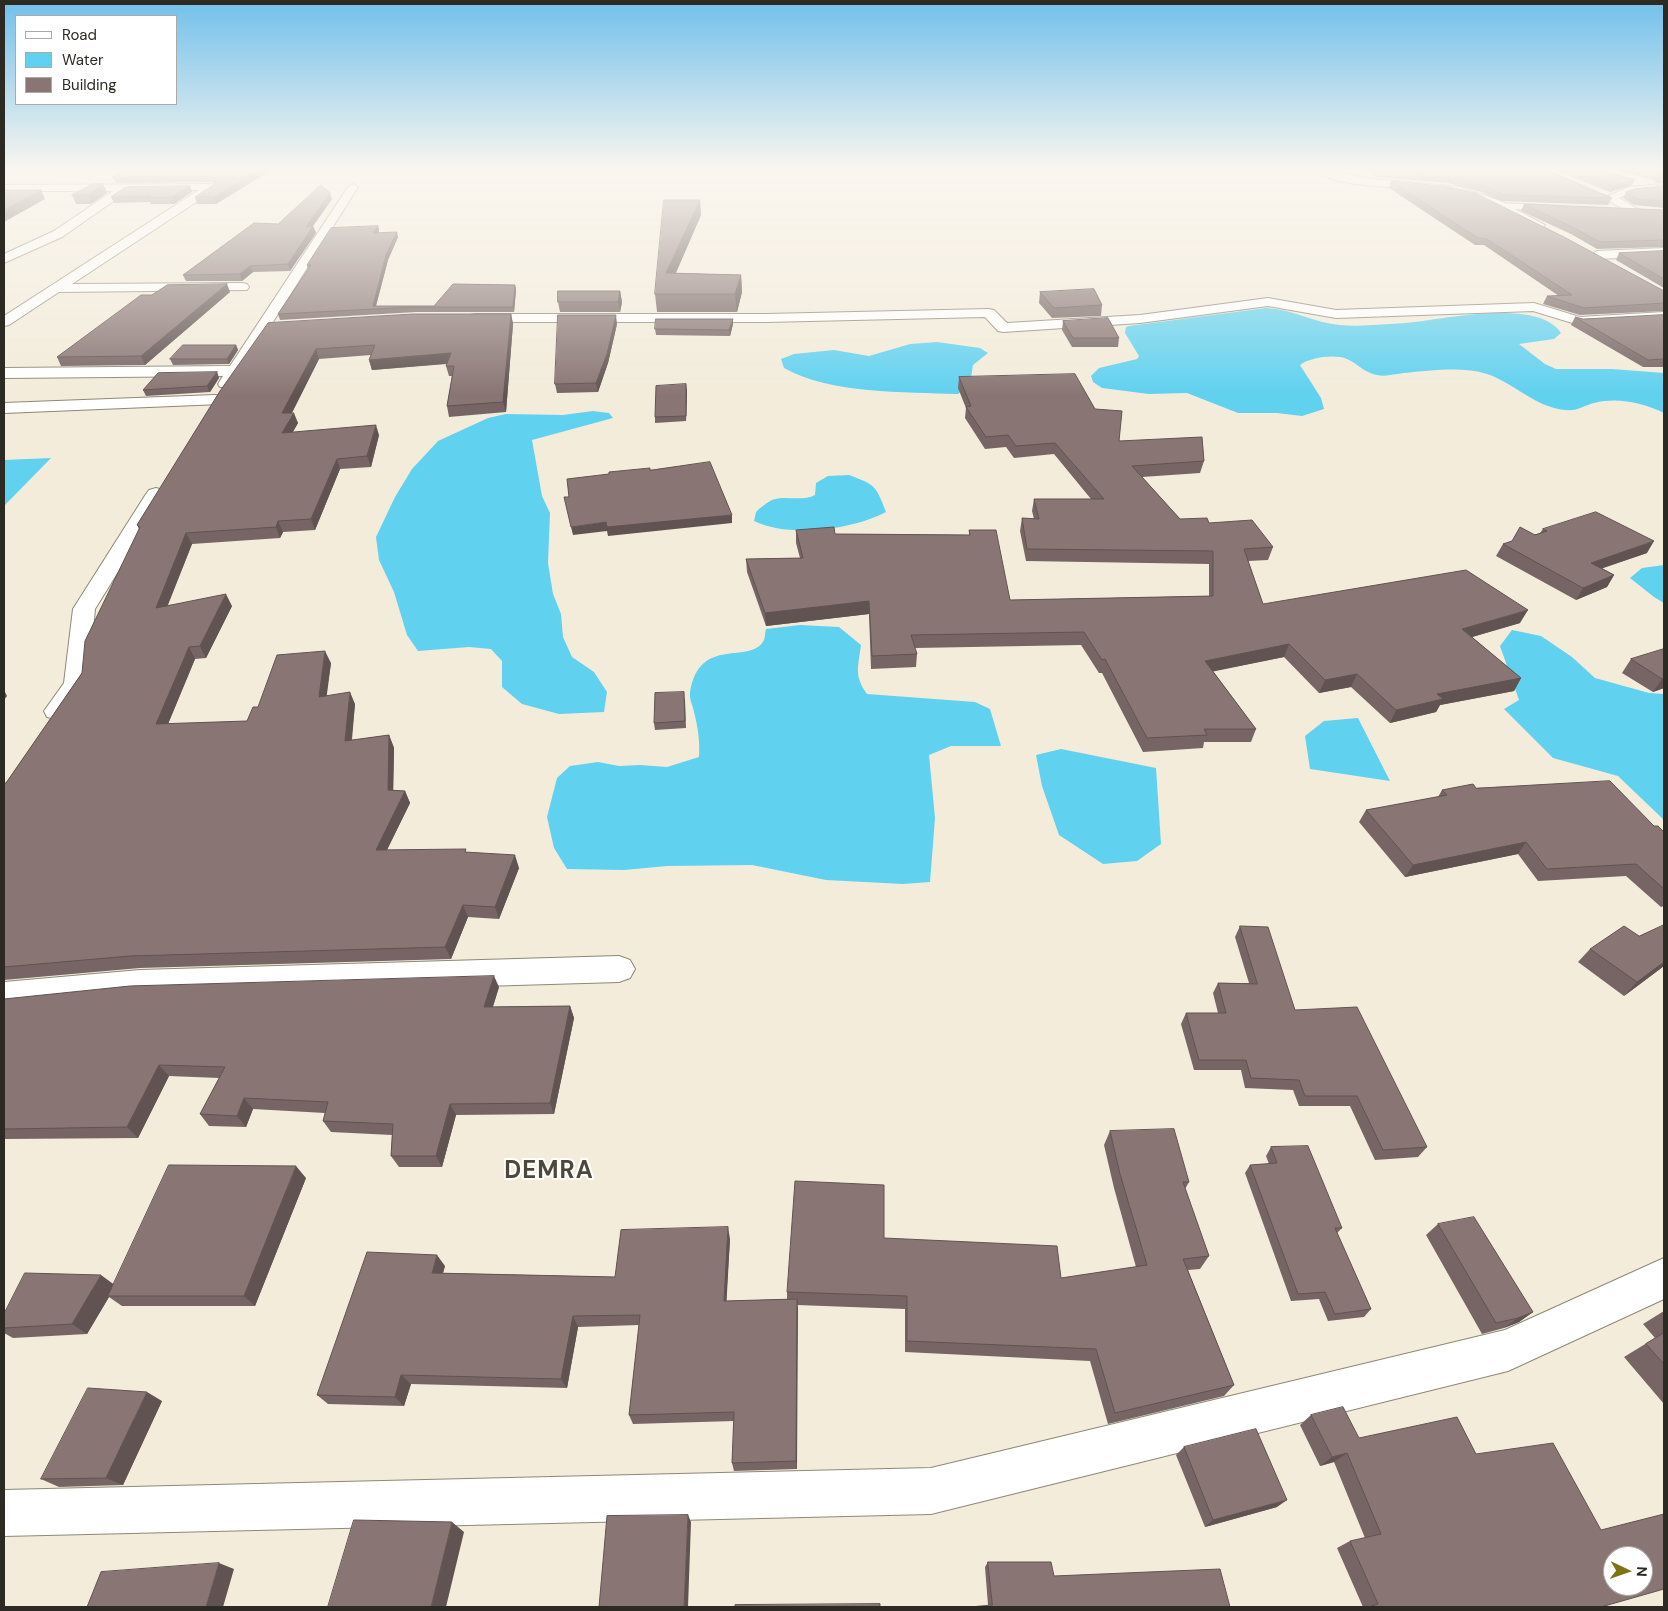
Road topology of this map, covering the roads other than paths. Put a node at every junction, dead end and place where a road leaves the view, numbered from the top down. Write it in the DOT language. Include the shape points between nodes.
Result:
graph roads {
  1 [pos="36,244"];
  2 [pos="124,244"];
  3 [pos="316,244"];
  4 [pos="1664,252"];
  5 [pos="4,259"];
  6 [pos="1614,265"];
  7 [pos="242,287"];
  8 [pos="56,288"];
  9 [pos="1664,316"];
  10 [pos="456,318"];
  11 [pos="4,322"];
  12 [pos="283,326"];
  13 [pos="264,327"];
  14 [pos="235,371"];
  15 [pos="4,373"];
  16 [pos="215,400"];
  17 [pos="4,408"];
  18 [pos="204,417"];
  19 [pos="168,476"];
  20 [pos="44,729"];
  21 [pos="619,969"];
  22 [pos="4,996"];
  23 [pos="1664,1278"];
  24 [pos="4,1513"];
  1 -- 5 [label="street"];
  2 -- 8 [label="street"];
  3 -- 13 [label="street"];
  4 -- 6 [label="street" via="1593,253"];
  7 -- 8 [label="street"];
  8 -- 11 [label="street"];
  9 -- 10 [label="street" via="1579,321 1534,307 1336,314 1268,302 1140,318 1003,328 989,312 766,318"];
  12 -- 13 [label="street"];
  13 -- 14 [label="street"];
  14 -- 15 [label="street"];
  14 -- 16 [label="street"];
  16 -- 17 [label="street"];
  16 -- 18 [label="street"];
  19 -- 20 [label="street" via="84,609 76,684"];
  21 -- 22 [label="street" via="140,983"];
  23 -- 24 [label="street" via="1508,1350 932,1491"];
}
